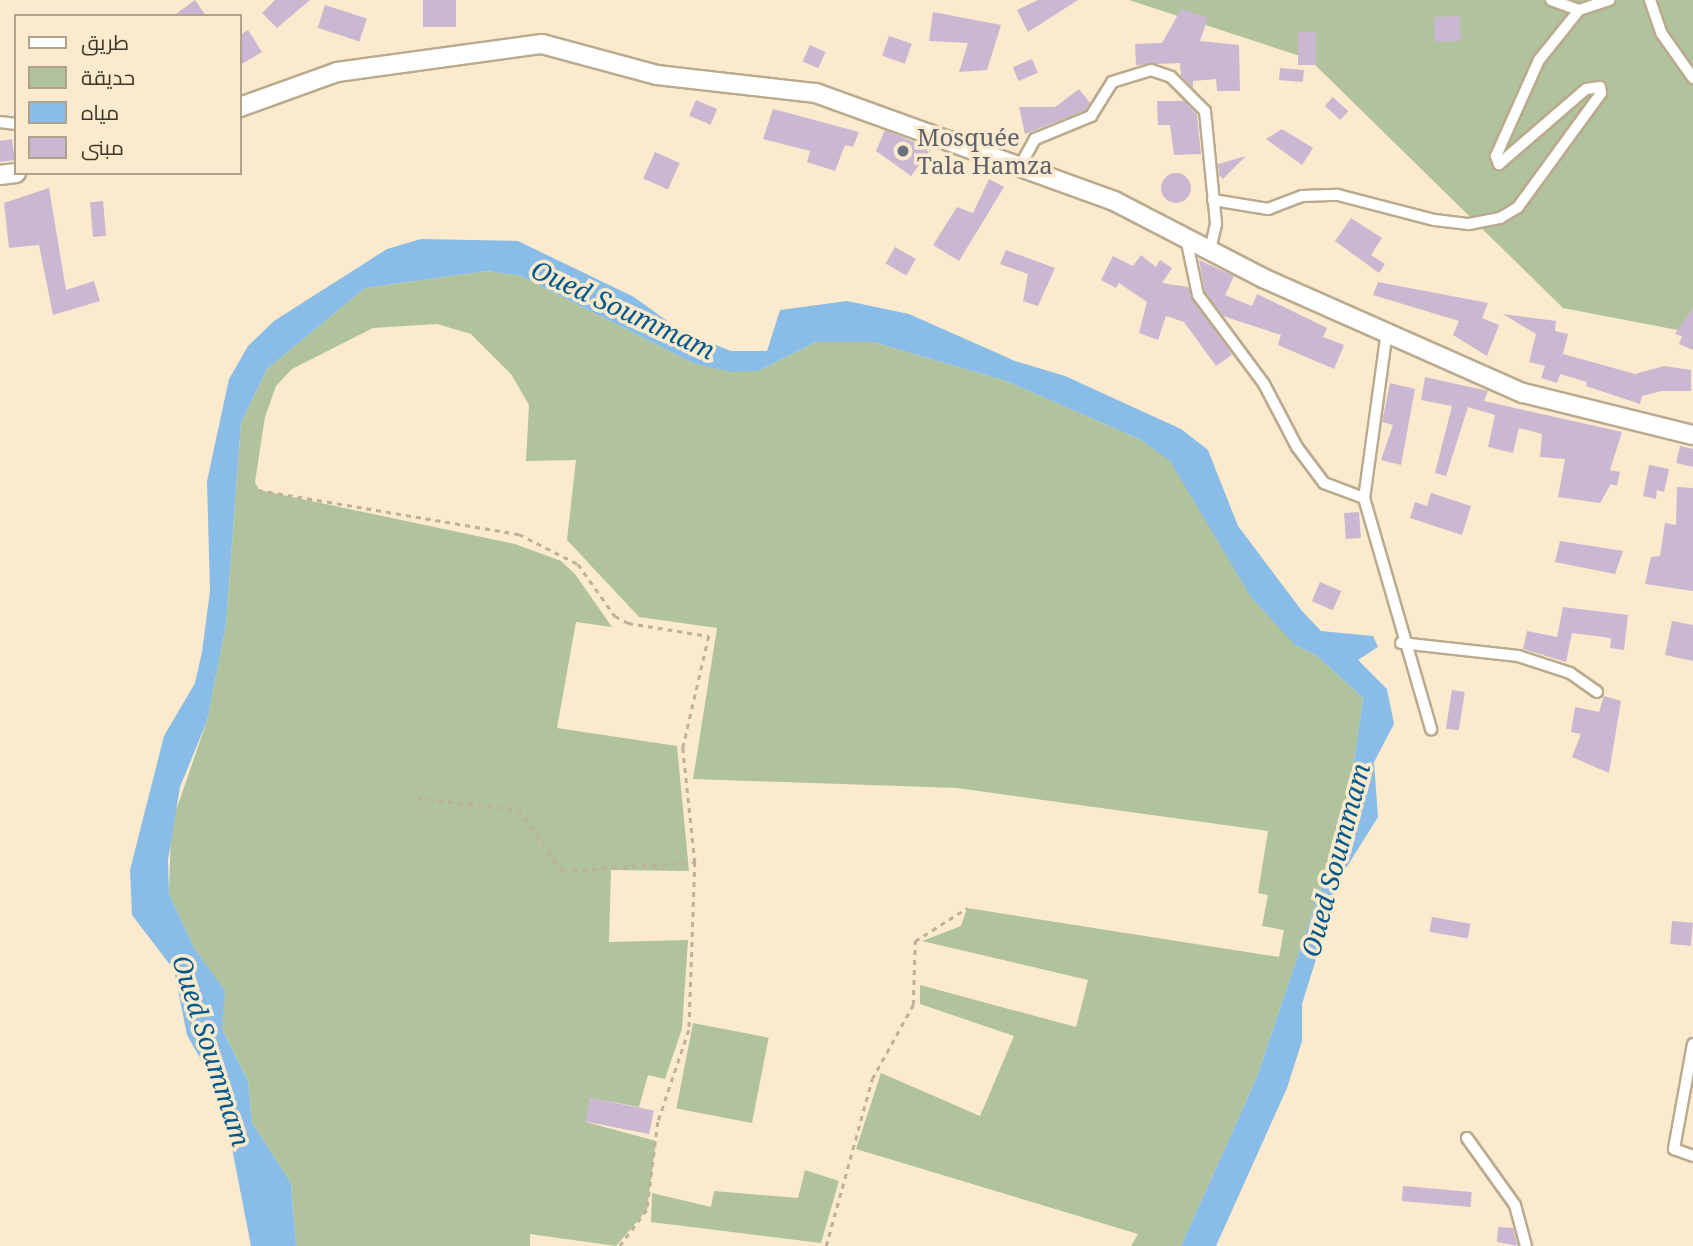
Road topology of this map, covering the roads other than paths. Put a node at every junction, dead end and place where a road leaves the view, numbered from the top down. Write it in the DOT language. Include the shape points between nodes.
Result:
graph roads {
  1 [pos="1551,0"];
  2 [pos="1609,0"];
  3 [pos="1650,0"];
  4 [pos="1579,10"];
  5 [pos="1693,79"];
  6 [pos="242,106"];
  7 [pos="1020,166"];
  8 [pos="1213,200"];
  9 [pos="1186,238"];
  10 [pos="1210,250"];
  11 [pos="1387,331"];
  12 [pos="1693,435"];
  13 [pos="1364,498"];
  14 [pos="1401,643"];
  15 [pos="1597,692"];
  16 [pos="1431,729"];
  17 [pos="1693,1044"];
  18 [pos="1467,1138"];
  19 [pos="1693,1156"];
  20 [pos="1526,1246"];
  1 -- 4 [label="street"];
  2 -- 4 [label="street"];
  3 -- 5 [label="street" via="1662,34"];
  4 -- 8 [label="street" via="1539,60 1495,162 1507,160 1586,89 1600,87 1601,93 1518,206 1500,218 1469,224 1435,220 1338,195 1302,196 1268,209"];
  6 -- 7 [label="main road" via="337,72 542,44 657,75 816,93"];
  7 -- 8 [label="street" via="1035,139 1091,116 1112,82 1151,70 1191,92 1205,111"];
  7 -- 9 [label="main road"];
  8 -- 10 [label="street"];
  9 -- 10 [label="main road"];
  9 -- 13 [label="street" via="1198,295 1264,384 1297,447 1324,483"];
  10 -- 11 [label="main road"];
  11 -- 12 [label="main road" via="1523,393"];
  11 -- 13 [label="street"];
  13 -- 14 [label="street"];
  14 -- 15 [label="street" via="1518,656 1570,673"];
  14 -- 16 [label="street"];
  17 -- 19 [label="street" via="1674,1149"];
  18 -- 20 [label="street" via="1515,1205"];
}
